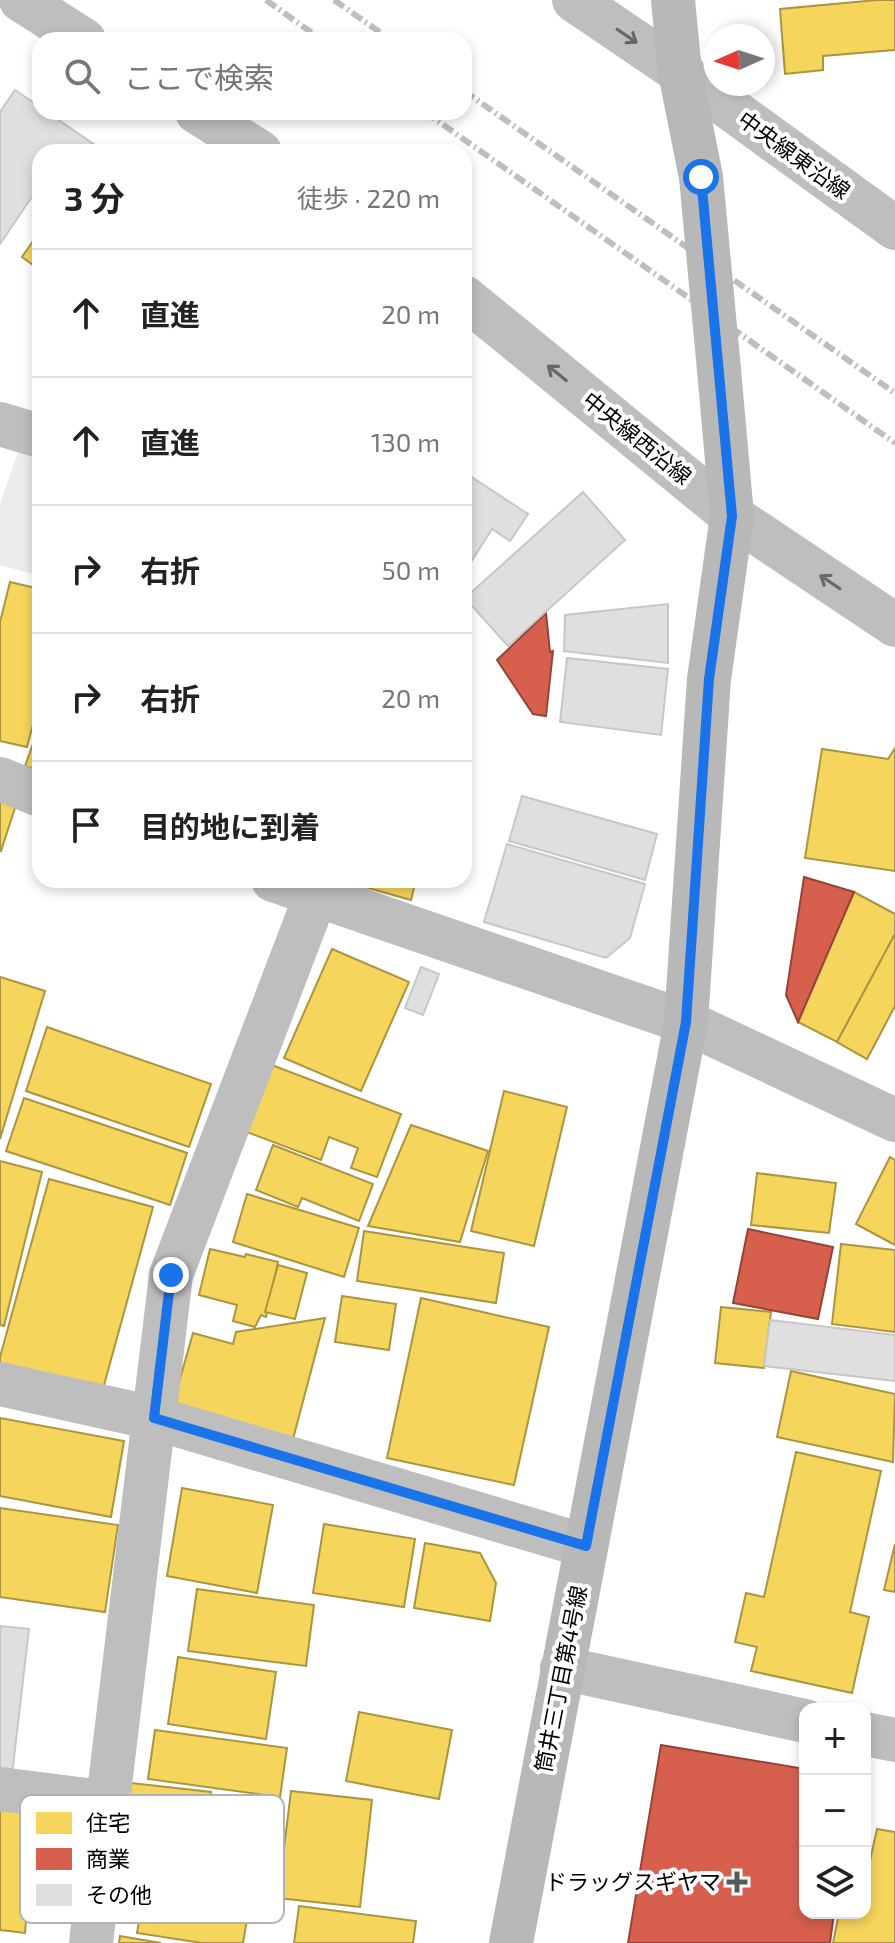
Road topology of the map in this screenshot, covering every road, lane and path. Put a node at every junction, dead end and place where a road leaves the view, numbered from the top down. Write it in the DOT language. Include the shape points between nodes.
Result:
graph roads {
  1 [pos="21,0"];
  2 [pos="574,0"];
  3 [pos="673,0"];
  4 [pos="71,32"];
  5 [pos="680,72"];
  6 [pos="210,120"];
  7 [pos="247,144"];
  8 [pos="895,228"];
  9 [pos="472,304"];
  10 [pos="0,424"];
  11 [pos="32,434"];
  12 [pos="732,516"];
  13 [pos="895,625"];
  14 [pos="0,779"];
  15 [pos="32,792"];
  16 [pos="296,888"];
  17 [pos="316,895"];
  18 [pos="686,1022"];
  19 [pos="895,1120"];
  20 [pos="0,1384"];
  21 [pos="154,1418"];
  22 [pos="586,1546"];
  23 [pos="562,1668"];
  24 [pos="799,1720"];
  25 [pos="871,1735"];
  26 [pos="895,1740"];
  27 [pos="0,1789"];
  28 [pos="47,1795"];
  29 [pos="111,1795"];
  30 [pos="94,1923"];
  31 [pos="91,1943"];
  32 [pos="511,1943"];
  1 -- 4 [label="street"];
  2 -- 5 [label="street, 中央線東沿線, one-way"];
  3 -- 5 [label="street, 筒井三丁目第4号線"];
  5 -- 8 [label="street, 中央線東沿線"];
  5 -- 12 [label="street, 筒井三丁目第4号線, bridge" via="701,177"];
  6 -- 7 [label="street"];
  12 -- 9 [label="street, 中央線西沿線, one-way"];
  10 -- 11 [label="street"];
  13 -- 12 [label="street, 中央線西沿線, one-way"];
  12 -- 18 [label="street, 筒井三丁目第4号線" via="709,679"];
  14 -- 15 [label="street"];
  16 -- 17 [label="street"];
  17 -- 18 [label="street"];
  17 -- 21 [label="street" via="171,1275"];
  18 -- 19 [label="street"];
  18 -- 22 [label="street, 筒井三丁目第4号線"];
  20 -- 21 [label="street"];
  21 -- 22 [label="street"];
  21 -- 29 [label="street"];
  22 -- 23 [label="street, 筒井三丁目第4号線"];
  23 -- 24 [label="street"];
  23 -- 32 [label="street, 筒井三丁目第4号線"];
  25 -- 26 [label="street"];
  27 -- 28 [label="street"];
  30 -- 31 [label="street"];
}
